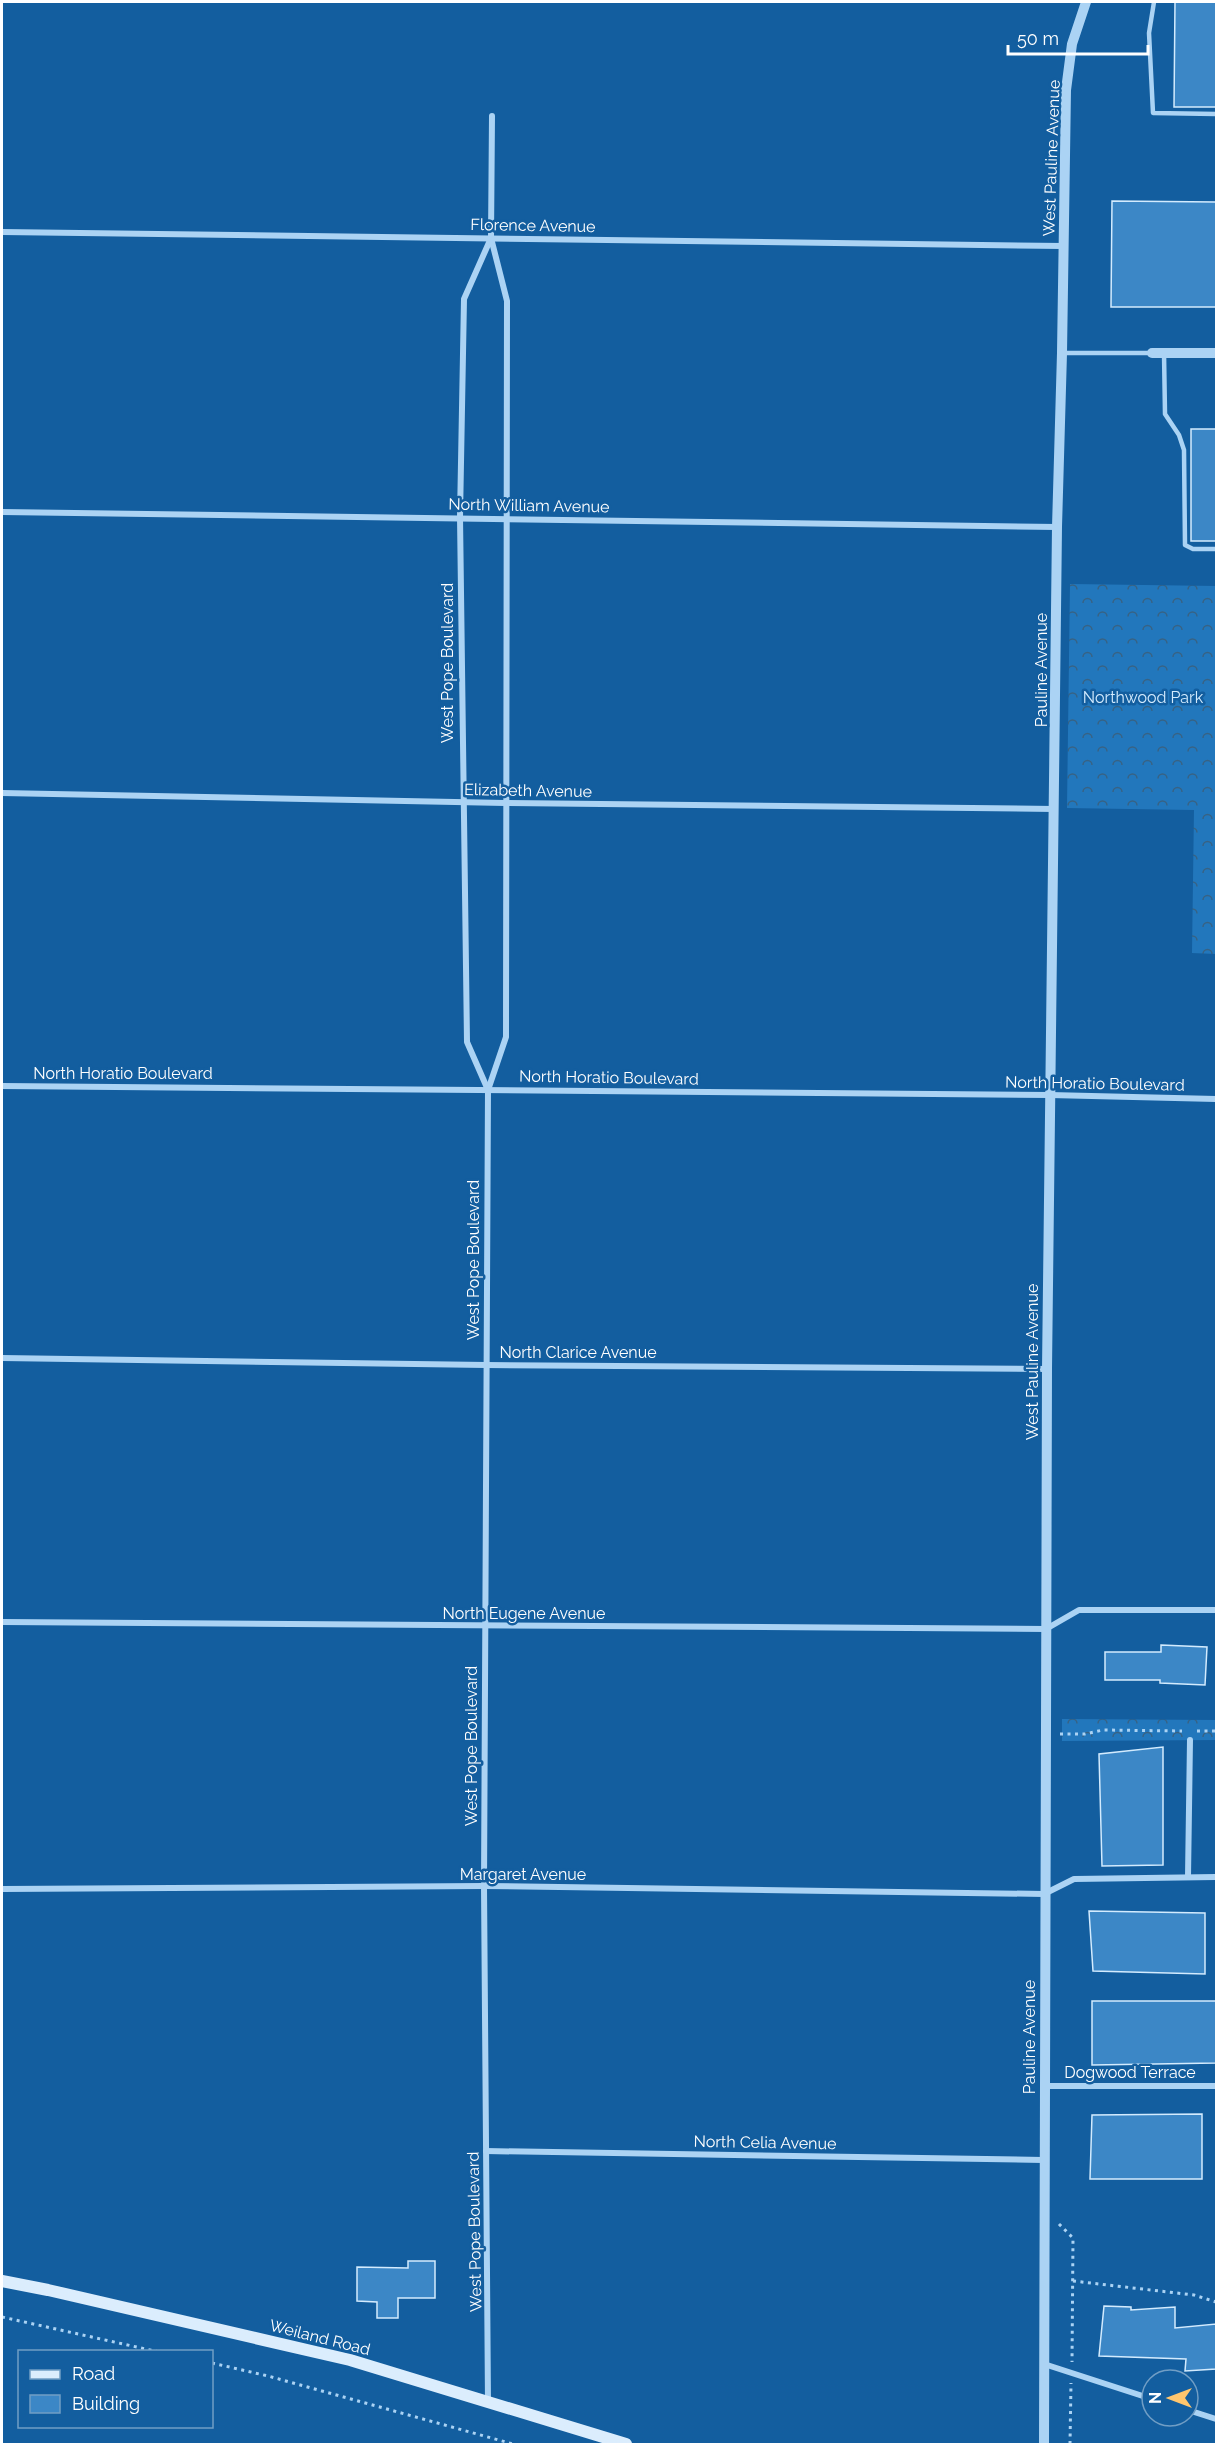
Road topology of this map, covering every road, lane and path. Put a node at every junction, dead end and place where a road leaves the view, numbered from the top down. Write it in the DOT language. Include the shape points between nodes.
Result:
graph roads {
  1 [pos="1086,2"];
  2 [pos="1154,2"];
  3 [pos="1216,114"];
  4 [pos="492,116"];
  5 [pos="2,232"];
  6 [pos="491,238"];
  7 [pos="1063,246"];
  8 [pos="1062,353"];
  9 [pos="1152,353"];
  10 [pos="1164,353"];
  11 [pos="1216,353"];
  12 [pos="2,512"];
  13 [pos="460,517"];
  14 [pos="507,518"];
  15 [pos="1057,527"];
  16 [pos="1216,549"];
  17 [pos="2,793"];
  18 [pos="462,802"];
  19 [pos="505,803"];
  20 [pos="1055,809"];
  21 [pos="2,1086"];
  22 [pos="488,1090"];
  23 [pos="1050,1095"];
  24 [pos="1216,1099"];
  25 [pos="2,1358"];
  26 [pos="486,1365"];
  27 [pos="1047,1369"];
  28 [pos="1216,1610"];
  29 [pos="2,1622"];
  30 [pos="485,1626"];
  31 [pos="1046,1629"];
  32 [pos="1182,1731"];
  33 [pos="1194,1731"];
  34 [pos="1216,1731"];
  35 [pos="1045,1735"];
  36 [pos="1190,1740"];
  37 [pos="1188,1877"];
  38 [pos="1216,1877"];
  39 [pos="484,1886"];
  40 [pos="2,1889"];
  41 [pos="1044,1894"];
  42 [pos="1044,2086"];
  43 [pos="1216,2086"];
  44 [pos="486,2151"];
  45 [pos="1043,2160"];
  46 [pos="1044,2208"];
  47 [pos="2,2281"];
  48 [pos="1073,2281"];
  49 [pos="1216,2302"];
  50 [pos="2,2317"];
  51 [pos="150,2350"];
  52 [pos="213,2363"];
  53 [pos="1044,2364"];
  54 [pos="1071,2373"];
  55 [pos="1140,2394"];
  56 [pos="488,2402"];
  57 [pos="1200,2414"];
  58 [pos="1216,2419"];
  59 [pos="513,2445"];
  60 [pos="626,2445"];
  61 [pos="1044,2445"];
  62 [pos="1070,2445"];
  1 -- 7 [label="street, West Pauline Avenue" via="1072,44 1066,90"];
  2 -- 3 [label="lane" via="1149,33 1153,113"];
  4 -- 6 [label="street, West Pope Boulevard"];
  5 -- 6 [label="street, Florence Avenue"];
  6 -- 7 [label="street, Florence Avenue"];
  6 -- 13 [label="street, West Pope Boulevard" via="464,299"];
  6 -- 14 [label="street, West Pope Boulevard" via="507,301"];
  7 -- 8 [label="street, Pauline Avenue"];
  8 -- 9 [label="lane"];
  8 -- 15 [label="street, Pauline Avenue"];
  9 -- 10 [label="street"];
  10 -- 11 [label="street"];
  10 -- 16 [label="lane" via="1165,414 1184,450 1185,545"];
  12 -- 13 [label="street, North William Avenue"];
  13 -- 14 [label="street, North William Avenue"];
  13 -- 18 [label="street, West Pope Boulevard"];
  14 -- 15 [label="street, North William Avenue"];
  14 -- 19 [label="street, West Pope Boulevard"];
  15 -- 20 [label="street, Pauline Avenue"];
  17 -- 18 [label="street, Elizabeth Avenue"];
  18 -- 19 [label="street, Elizabeth Avenue"];
  18 -- 22 [label="street, West Pope Boulevard" via="466,1042"];
  19 -- 20 [label="street, Elizabeth Avenue"];
  19 -- 22 [label="street, West Pope Boulevard" via="506,1036"];
  20 -- 23 [label="street, Pauline Avenue"];
  21 -- 22 [label="street, North Horatio Boulevard"];
  22 -- 23 [label="street, North Horatio Boulevard"];
  22 -- 26 [label="street, West Pope Boulevard"];
  23 -- 24 [label="street, North Horatio Boulevard"];
  23 -- 27 [label="street, West Pauline Avenue"];
  25 -- 26 [label="street, North Clarice Avenue"];
  26 -- 27 [label="street, North Clarice Avenue"];
  26 -- 30 [label="street, West Pope Boulevard"];
  27 -- 31 [label="street, West Pauline Avenue"];
  28 -- 31 [label="street" via="1079,1610"];
  29 -- 30 [label="street, North Eugene Avenue"];
  30 -- 31 [label="street, North Eugene Avenue"];
  30 -- 39 [label="street, West Pope Boulevard"];
  31 -- 35 [label="street, Pauline Avenue"];
  32 -- 35 [label="path" via="1103,1730"];
  33 -- 34 [label="path"];
  35 -- 41 [label="street, Pauline Avenue"];
  36 -- 37 [label="street"];
  37 -- 38 [label="street"];
  37 -- 41 [label="street" via="1074,1878"];
  39 -- 40 [label="street, Margaret Avenue"];
  39 -- 41 [label="street, Margaret Avenue"];
  39 -- 44 [label="street, West Pope Boulevard"];
  41 -- 42 [label="street, Pauline Avenue"];
  42 -- 43 [label="street, Dogwood Terrace"];
  42 -- 45 [label="street, Pauline Avenue"];
  44 -- 45 [label="street, North Celia Avenue"];
  44 -- 56 [label="street, West Pope Boulevard"];
  45 -- 46 [label="street, Pauline Avenue"];
  46 -- 48 [label="path" via="1073,2238"];
  46 -- 53 [label="street, Pauline Avenue"];
  47 -- 56 [label="main road, Weiland Road" via="350,2360"];
  48 -- 49 [label="path" via="1194,2295"];
  48 -- 54 [label="path"];
  50 -- 51 [label="path"];
  52 -- 59 [label="path"];
  53 -- 54 [label="street"];
  53 -- 61 [label="street, Pauline Avenue"];
  54 -- 55 [label="street"];
  54 -- 62 [label="path"];
  56 -- 60 [label="main road, Weiland Road"];
  57 -- 58 [label="street"];
}
